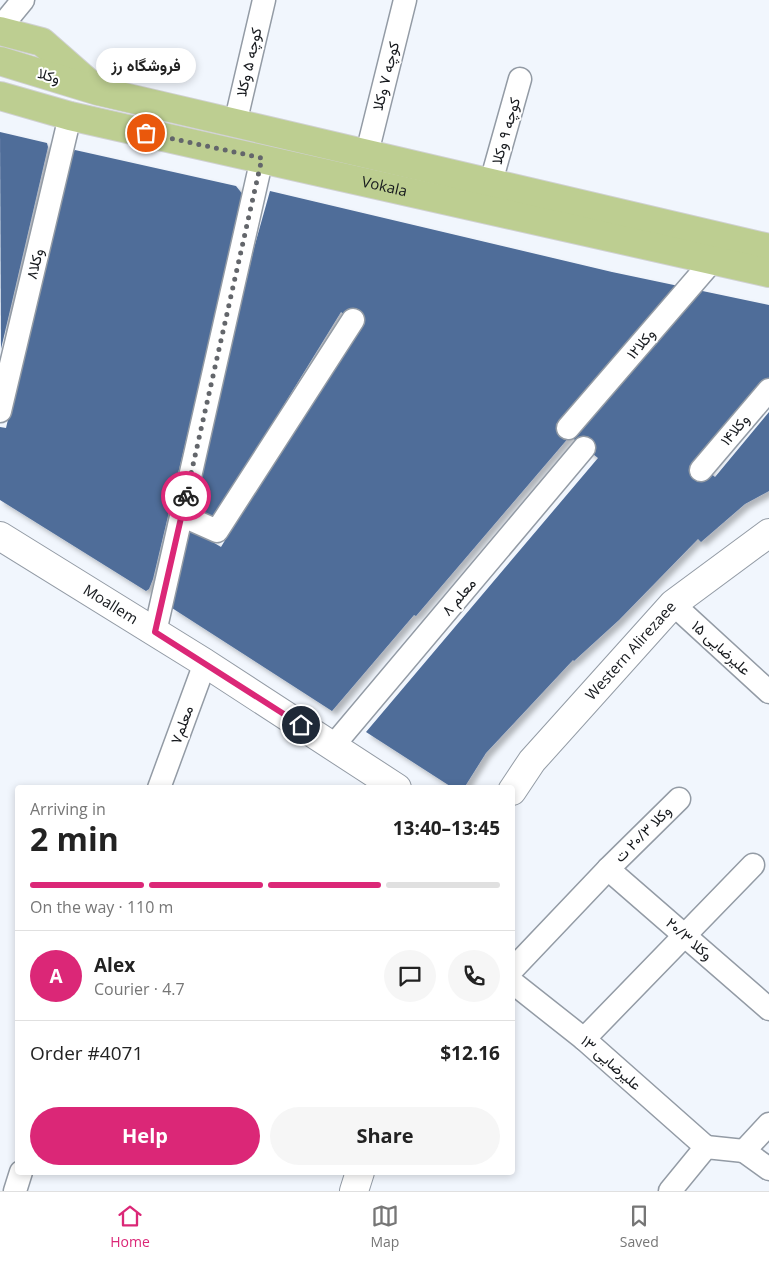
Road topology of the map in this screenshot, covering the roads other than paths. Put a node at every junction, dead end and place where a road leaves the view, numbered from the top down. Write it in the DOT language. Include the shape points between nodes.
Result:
graph roads {
  1 [pos="23,0"];
  2 [pos="264,0"];
  3 [pos="405,0"];
  4 [pos="0,29"];
  5 [pos="0,61"];
  6 [pos="520,79"];
  7 [pos="98,91"];
  8 [pos="0,96"];
  9 [pos="70,116"];
  10 [pos="235,124"];
  11 [pos="367,153"];
  12 [pos="262,158"];
  13 [pos="491,182"];
  14 [pos="769,248"];
  15 [pos="713,260"];
  16 [pos="769,273"];
  17 [pos="353,320"];
  18 [pos="769,390"];
  19 [pos="0,411"];
  20 [pos="568,428"];
  21 [pos="584,448"];
  22 [pos="701,470"];
  23 [pos="181,515"];
  24 [pos="769,533"];
  25 [pos="0,536"];
  26 [pos="673,604"];
  27 [pos="155,632"];
  28 [pos="205,663"];
  29 [pos="769,692"];
  30 [pos="333,746"];
  31 [pos="161,785"];
  32 [pos="392,785"];
  33 [pos="515,786"];
  34 [pos="679,799"];
  35 [pos="753,865"];
  36 [pos="608,869"];
  37 [pos="685,935"];
  38 [pos="515,967"];
  39 [pos="515,984"];
  40 [pos="769,1010"];
  41 [pos="584,1039"];
  42 [pos="769,1124"];
  43 [pos="706,1147"];
  44 [pos="744,1151"];
  45 [pos="769,1169"];
  46 [pos="20,1175"];
  47 [pos="359,1175"];
  48 [pos="14,1191"];
  49 [pos="354,1191"];
  50 [pos="670,1191"];
  1 -- 4 [label="street"];
  2 -- 10 [label="street, کوچه ۵ وکلا"];
  3 -- 11 [label="street, کوچه ۷ وکلا"];
  4 -- 7 [label="main road" via="42,42"];
  5 -- 7 [label="main road, وکلا"];
  6 -- 13 [label="street, کوچه ۹ وکلا"];
  7 -- 10 [label="main road, Vokala"];
  8 -- 9 [label="main road, Vokala"];
  9 -- 12 [label="main road, Vokala"];
  9 -- 19 [label="street, وکلا۸"];
  10 -- 11 [label="main road, Vokala"];
  11 -- 13 [label="main road, Vokala"];
  12 -- 15 [label="main road, Vokala"];
  12 -- 23 [label="street"];
  13 -- 14 [label="main road, Vokala"];
  15 -- 16 [label="main road, Vokala"];
  15 -- 20 [label="street, وکلا۱۲"];
  17 -- 23 [label="street" via="217,531"];
  18 -- 22 [label="street, وکلا۱۴"];
  21 -- 30 [label="street, ۸ معلم"];
  23 -- 27 [label="street"];
  24 -- 26 [label="street, Western Alirezaee"];
  25 -- 27 [label="street, Moallem"];
  26 -- 29 [label="street, ۱۵ علیرضایی"];
  26 -- 33 [label="street, Western Alirezaee" via="532,761"];
  27 -- 28 [label="street, Moallem"];
  28 -- 30 [label="street, Moallem"];
  28 -- 31 [label="street, معلم۷"];
  30 -- 32 [label="street, Moallem"];
  34 -- 36 [label="street, وکلا ۲۰/۳ ت"];
  35 -- 37 [label="street"];
  36 -- 37 [label="street, وکلا ۲۰/۳"];
  36 -- 38 [label="street, وکلا ۲۰/۳ ت"];
  37 -- 40 [label="street, وکلا ۲۰/۳"];
  37 -- 41 [label="street"];
  39 -- 41 [label="street, ۱۳ علیرضایی"];
  41 -- 43 [label="street, ۱۳ علیرضایی"];
  42 -- 44 [label="street"];
  43 -- 44 [label="street"];
  43 -- 50 [label="street"];
  44 -- 45 [label="street"];
  46 -- 48 [label="street"];
  47 -- 49 [label="street"];
}
